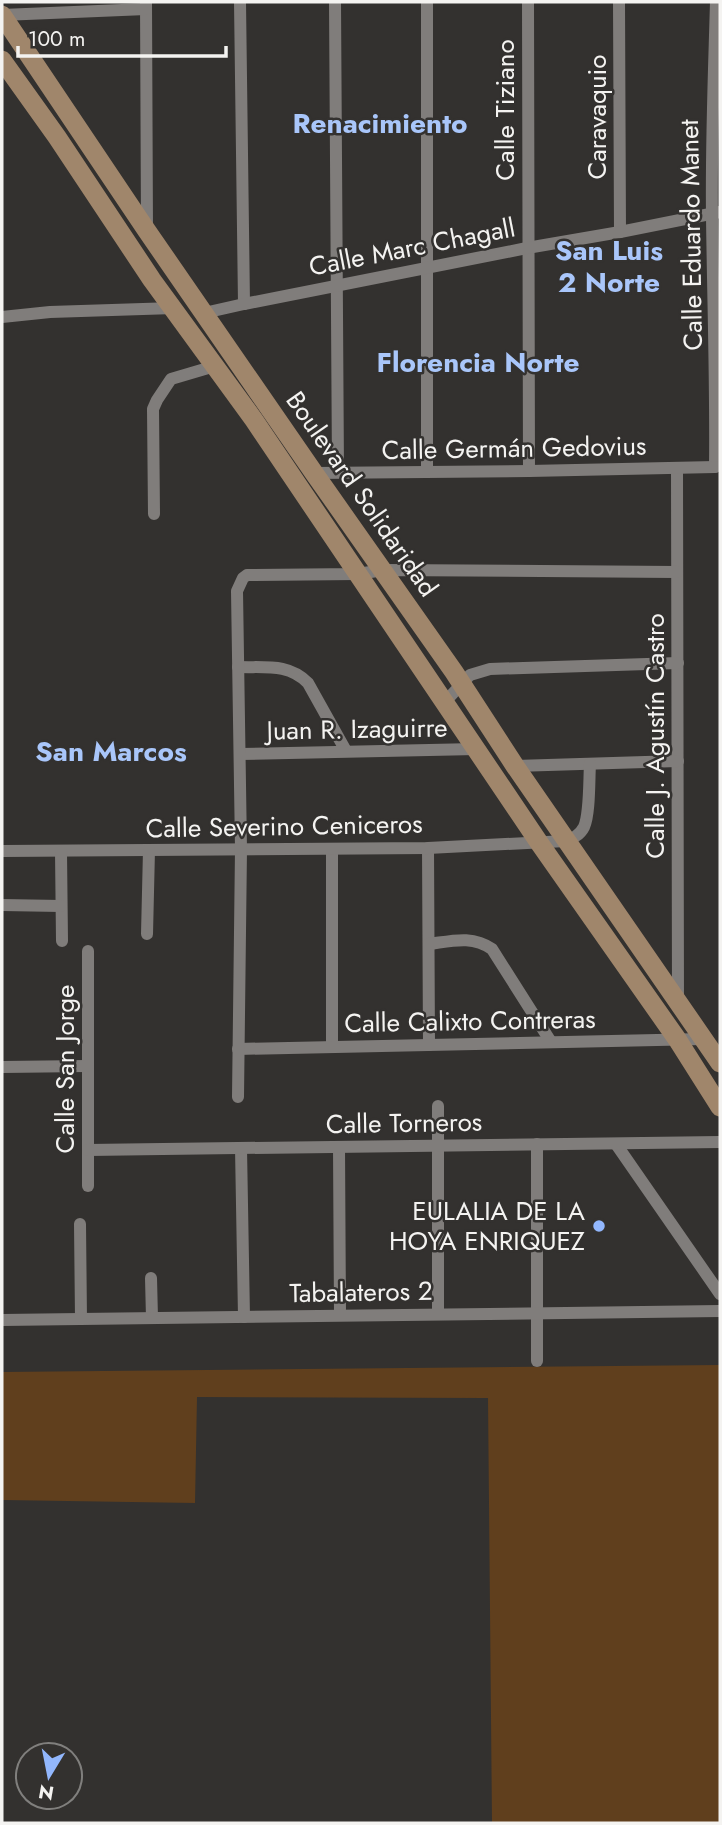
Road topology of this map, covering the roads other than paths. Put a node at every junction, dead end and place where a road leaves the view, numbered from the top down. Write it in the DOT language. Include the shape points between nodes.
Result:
graph roads {
  1 [pos="240,2"];
  2 [pos="335,2"];
  3 [pos="427,2"];
  4 [pos="527,2"];
  5 [pos="619,2"];
  6 [pos="716,2"];
  7 [pos="146,5"];
  8 [pos="2,15"];
  9 [pos="718,32"];
  10 [pos="2,60"];
  11 [pos="73,121"];
  12 [pos="716,124"];
  13 [pos="55,133"];
  14 [pos="716,213"];
  15 [pos="147,231"];
  16 [pos="620,232"];
  17 [pos="527,248"];
  18 [pos="173,267"];
  19 [pos="427,268"];
  20 [pos="152,280"];
  21 [pos="337,285"];
  22 [pos="244,304"];
  23 [pos="174,308"];
  24 [pos="717,312"];
  25 [pos="204,313"];
  26 [pos="2,317"];
  27 [pos="215,366"];
  28 [pos="718,399"];
  29 [pos="261,414"];
  30 [pos="677,469"];
  31 [pos="529,471"];
  32 [pos="718,471"];
  33 [pos="338,472"];
  34 [pos="427,472"];
  35 [pos="314,473"];
  36 [pos="154,514"];
  37 [pos="384,570"];
  38 [pos="677,572"];
  39 [pos="357,574"];
  40 [pos="678,663"];
  41 [pos="238,667"];
  42 [pos="461,684"];
  43 [pos="444,703"];
  44 [pos="476,749"];
  45 [pos="346,751"];
  46 [pos="240,754"];
  47 [pos="678,761"];
  48 [pos="590,764"];
  49 [pos="515,766"];
  50 [pos="566,841"];
  51 [pos="540,844"];
  52 [pos="428,848"];
  53 [pos="242,849"];
  54 [pos="332,849"];
  55 [pos="149,850"];
  56 [pos="2,851"];
  57 [pos="61,852"];
  58 [pos="2,905"];
  59 [pos="61,906"];
  60 [pos="147,934"];
  61 [pos="62,941"];
  62 [pos="429,944"];
  63 [pos="88,951"];
  64 [pos="678,1004"];
  65 [pos="677,1039"];
  66 [pos="703,1039"];
  67 [pos="551,1042"];
  68 [pos="429,1045"];
  69 [pos="332,1046"];
  70 [pos="238,1049"];
  71 [pos="720,1063"];
  72 [pos="87,1066"];
  73 [pos="2,1067"];
  74 [pos="237,1097"];
  75 [pos="438,1106"];
  76 [pos="720,1107"];
  77 [pos="720,1142"];
  78 [pos="537,1144"];
  79 [pos="616,1144"];
  80 [pos="439,1146"];
  81 [pos="339,1147"];
  82 [pos="241,1148"];
  83 [pos="88,1150"];
  84 [pos="88,1186"];
  85 [pos="80,1224"];
  86 [pos="151,1278"];
  87 [pos="720,1294"];
  88 [pos="720,1311"];
  89 [pos="537,1313"];
  90 [pos="438,1314"];
  91 [pos="340,1315"];
  92 [pos="244,1317"];
  93 [pos="152,1318"];
  94 [pos="81,1319"];
  95 [pos="2,1320"];
  96 [pos="537,1361"];
  1 -- 22 [label="street"];
  2 -- 21 [label="street"];
  3 -- 19 [label="street"];
  4 -- 17 [label="street, Calle Tiziano"];
  5 -- 16 [label="street, Caravaquio"];
  6 -- 9 [label="street, Calle Eduardo Manet"];
  7 -- 8 [label="street"];
  7 -- 15 [label="street"];
  8 -- 11 [label="main road, Boulevard Solidaridad"];
  9 -- 12 [label="street, Calle Eduardo Manet"];
  10 -- 13 [label="main road, Boulevard Solidaridad"];
  11 -- 13 [label="main road"];
  11 -- 15 [label="main road, Boulevard Solidaridad"];
  12 -- 14 [label="street, Calle Eduardo Manet"];
  13 -- 20 [label="main road, Boulevard Solidaridad"];
  14 -- 16 [label="street, Calle Marc Chagall"];
  14 -- 24 [label="street, Calle Eduardo Manet"];
  15 -- 18 [label="main road, Boulevard Solidaridad"];
  16 -- 17 [label="street, Calle Marc Chagall"];
  17 -- 19 [label="street, Calle Marc Chagall"];
  17 -- 31 [label="street, Calle Tiziano"];
  18 -- 20 [label="main road"];
  18 -- 25 [label="main road, Boulevard Solidaridad"];
  19 -- 21 [label="street, Calle Marc Chagall"];
  19 -- 34 [label="street"];
  20 -- 23 [label="main road, Boulevard Solidaridad"];
  21 -- 22 [label="street, Calle Marc Chagall"];
  21 -- 33 [label="street"];
  22 -- 25 [label="street, Calle Marc Chagall"];
  23 -- 26 [label="street"];
  23 -- 27 [label="main road, Boulevard Solidaridad"];
  24 -- 28 [label="street, Calle Eduardo Manet"];
  25 -- 29 [label="main road, Boulevard Solidaridad"];
  27 -- 29 [label="main road, Boulevard Solidaridad"];
  27 -- 36 [label="street" via="171,379 153,409"];
  28 -- 32 [label="street, Calle Eduardo Manet"];
  29 -- 35 [label="main road, Boulevard Solidaridad"];
  29 -- 39 [label="main road, Boulevard Solidaridad"];
  30 -- 31 [label="street, Calle Germán Gedovius"];
  30 -- 32 [label="street, Calle Germán Gedovius"];
  30 -- 38 [label="street, Calle J. Agustín Castro"];
  31 -- 34 [label="street, Calle Germán Gedovius"];
  33 -- 34 [label="street, Calle Germán Gedovius"];
  33 -- 35 [label="street, Calle Germán Gedovius"];
  35 -- 37 [label="main road, Boulevard Solidaridad"];
  37 -- 38 [label="street"];
  37 -- 39 [label="street"];
  37 -- 42 [label="main road, Boulevard Solidaridad"];
  38 -- 40 [label="street, Calle J. Agustín Castro"];
  39 -- 41 [label="street" via="247,575 237,591"];
  39 -- 43 [label="main road, Boulevard Solidaridad"];
  40 -- 42 [label="street" via="490,669 470,675"];
  40 -- 47 [label="street, Calle J. Agustín Castro"];
  41 -- 45 [label="street" via="287,668 299,674"];
  41 -- 46 [label="street"];
  42 -- 43 [label="street"];
  42 -- 49 [label="main road, Boulevard Solidaridad"];
  43 -- 44 [label="main road, Boulevard Solidaridad"];
  44 -- 45 [label="street, Juan R. Izaguirre"];
  44 -- 51 [label="main road, Boulevard Solidaridad"];
  45 -- 46 [label="street, Juan R. Izaguirre"];
  46 -- 53 [label="street"];
  47 -- 48 [label="street"];
  47 -- 64 [label="street, Calle J. Agustín Castro"];
  48 -- 49 [label="street"];
  48 -- 50 [label="street" via="584,826"];
  49 -- 50 [label="main road, Boulevard Solidaridad"];
  50 -- 51 [label="street, Calle Severino Ceniceros"];
  50 -- 64 [label="main road, Boulevard Solidaridad"];
  51 -- 52 [label="street, Calle Severino Ceniceros"];
  51 -- 65 [label="main road, Boulevard Solidaridad"];
  52 -- 54 [label="street, Calle Severino Ceniceros"];
  52 -- 62 [label="street"];
  53 -- 54 [label="street, Calle Severino Ceniceros"];
  53 -- 55 [label="street, Calle Severino Ceniceros"];
  53 -- 70 [label="street"];
  54 -- 69 [label="street"];
  55 -- 57 [label="street, Calle Severino Ceniceros"];
  55 -- 60 [label="street"];
  56 -- 57 [label="street, Calle Severino Ceniceros"];
  57 -- 59 [label="street"];
  58 -- 59 [label="street"];
  59 -- 61 [label="street"];
  62 -- 67 [label="street" via="472,940 492,949"];
  62 -- 68 [label="street"];
  63 -- 72 [label="street, Calle San Jorge"];
  64 -- 66 [label="main road, Boulevard Solidaridad"];
  65 -- 66 [label="street, Calle Calixto Contreras"];
  65 -- 67 [label="street, Calle Calixto Contreras"];
  65 -- 76 [label="main road, Boulevard Solidaridad"];
  66 -- 71 [label="main road, Boulevard Solidaridad"];
  67 -- 68 [label="street, Calle Calixto Contreras"];
  68 -- 69 [label="street, Calle Calixto Contreras"];
  69 -- 70 [label="street, Calle Calixto Contreras"];
  70 -- 74 [label="street"];
  72 -- 73 [label="street"];
  72 -- 83 [label="street, Calle San Jorge"];
  75 -- 80 [label="street"];
  77 -- 79 [label="street, Calle Torneros"];
  78 -- 79 [label="street, Calle Torneros"];
  78 -- 80 [label="street, Calle Torneros"];
  78 -- 89 [label="street"];
  79 -- 87 [label="street"];
  80 -- 81 [label="street, Calle Torneros"];
  80 -- 90 [label="street"];
  81 -- 82 [label="street, Calle Torneros"];
  81 -- 91 [label="street"];
  82 -- 83 [label="street, Calle Torneros"];
  82 -- 92 [label="street"];
  83 -- 84 [label="street, Calle San Jorge"];
  85 -- 94 [label="street"];
  86 -- 93 [label="street"];
  88 -- 89 [label="street, Tabalateros 2"];
  89 -- 90 [label="street, Tabalateros 2"];
  89 -- 96 [label="street"];
  90 -- 91 [label="street, Tabalateros 2"];
  91 -- 92 [label="street, Tabalateros 2"];
  92 -- 93 [label="street, Tabalateros 2"];
  93 -- 94 [label="street, Tabalateros 2"];
  94 -- 95 [label="street, Tabalateros 2"];
}
